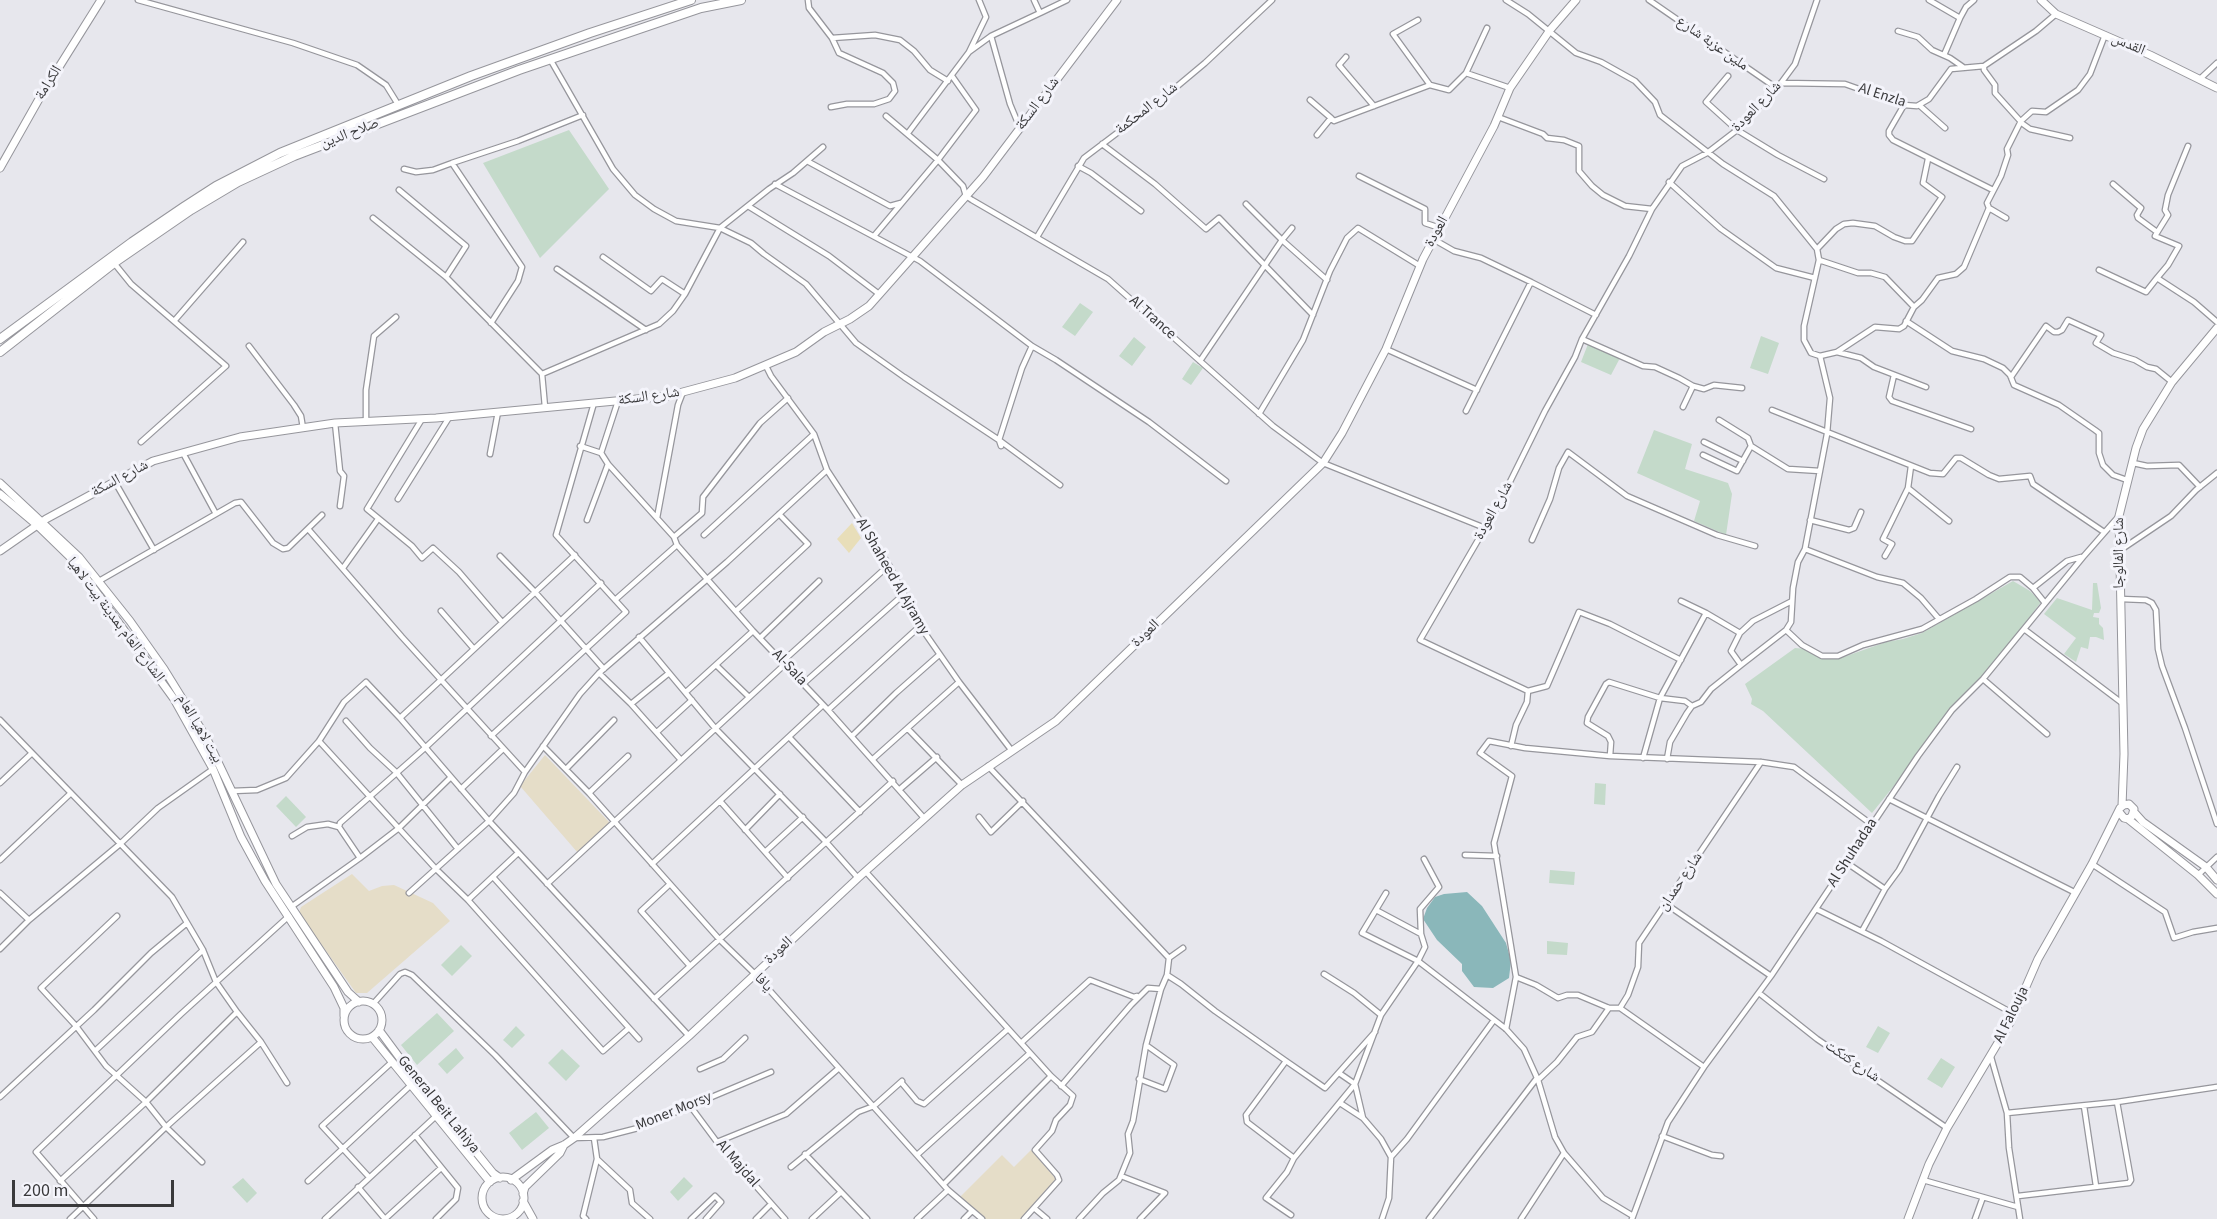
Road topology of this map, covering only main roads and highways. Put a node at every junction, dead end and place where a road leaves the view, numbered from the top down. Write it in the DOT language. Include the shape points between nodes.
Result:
graph roads {
  1 [pos="101,0"];
  2 [pos="691,0"];
  3 [pos="741,0"];
  4 [pos="1117,0"];
  5 [pos="1576,0"];
  6 [pos="2040,0"];
  7 [pos="2217,87"];
  8 [pos="0,168"];
  9 [pos="2217,328"];
  10 [pos="0,339"];
  11 [pos="0,352"];
  12 [pos="0,483"];
  13 [pos="0,494"];
  14 [pos="39,523"];
  15 [pos="0,551"];
  16 [pos="2121,809"];
  17 [pos="2134,812"];
  18 [pos="2128,819"];
  19 [pos="2217,880"];
  20 [pos="2217,894"];
  21 [pos="359,1002"];
  22 [pos="344,1016"];
  23 [pos="379,1030"];
  24 [pos="372,1037"];
  25 [pos="564,1145"];
  26 [pos="500,1178"];
  27 [pos="512,1180"];
  28 [pos="490,1182"];
  29 [pos="523,1198"];
  30 [pos="486,1215"];
  31 [pos="516,1217"];
  32 [pos="501,1219"];
  33 [pos="533,1219"];
  34 [pos="1908,1219"];
  1 -- 8 [label="main road, الكرامة"];
  2 -- 10 [label="highway, صلاح الدين" via="471,76 280,153 216,186"];
  3 -- 11 [label="highway, صلاح الدين" via="701,8 550,59 294,156 238,182 114,263"];
  4 -- 14 [label="main road, شارع السكة" via="983,177 913,258 869,306 796,352 735,378 683,392 422,419 335,423 240,437 153,461"];
  5 -- 25 [label="main road, العودة" via="1510,88 1420,266 1386,349 1323,463 1056,721 962,785 690,1036"];
  6 -- 7 [label="main road, القدس" via="2056,14"];
  9 -- 16 [label="main road, شارع الفالوجا" via="2172,381 2143,429 2119,516"];
  12 -- 14 [label="main road, بيت لاهيا العام"];
  13 -- 14 [label="main road, الشارع العام بمدينة بيت لاهيا"];
  14 -- 15 [label="main road, شارع السكة"];
  14 -- 21 [label="main road, بيت لاهيا العام" via="79,557 99,581 176,688 206,737 276,884 348,992"];
  14 -- 22 [label="main road, الشارع العام بمدينة بيت لاهيا" via="73,560 174,699 213,769 265,881 334,987"];
  16 -- 17 [label="main road" via="2126,804"];
  16 -- 18 [label="main road" via="2122,817"];
  16 -- 34 [label="main road, Al Falouja" via="2038,959 2014,1014 1947,1128"];
  17 -- 18 [label="main road"];
  17 -- 19 [label="main road" via="2206,867"];
  18 -- 20 [label="main road"];
  21 -- 22 [label="main road"];
  21 -- 23 [label="main road" via="373,1004 381,1016"];
  22 -- 24 [label="main road" via="352,1036"];
  23 -- 24 [label="main road"];
  23 -- 26 [label="main road, General Beit Lahiya"];
  24 -- 28 [label="main road, General Beit Lahiya"];
  25 -- 27 [label="main road, العودة"];
  25 -- 29 [label="main road, العودة" via="525,1187"];
  26 -- 27 [label="main road"];
  26 -- 28 [label="main road"];
  27 -- 29 [label="main road" via="519,1185"];
  28 -- 30 [label="main road" via="483,1196"];
  29 -- 31 [label="main road"];
  29 -- 33 [label="main road"];
  30 -- 32 [label="main road"];
  31 -- 32 [label="main road"];
}
